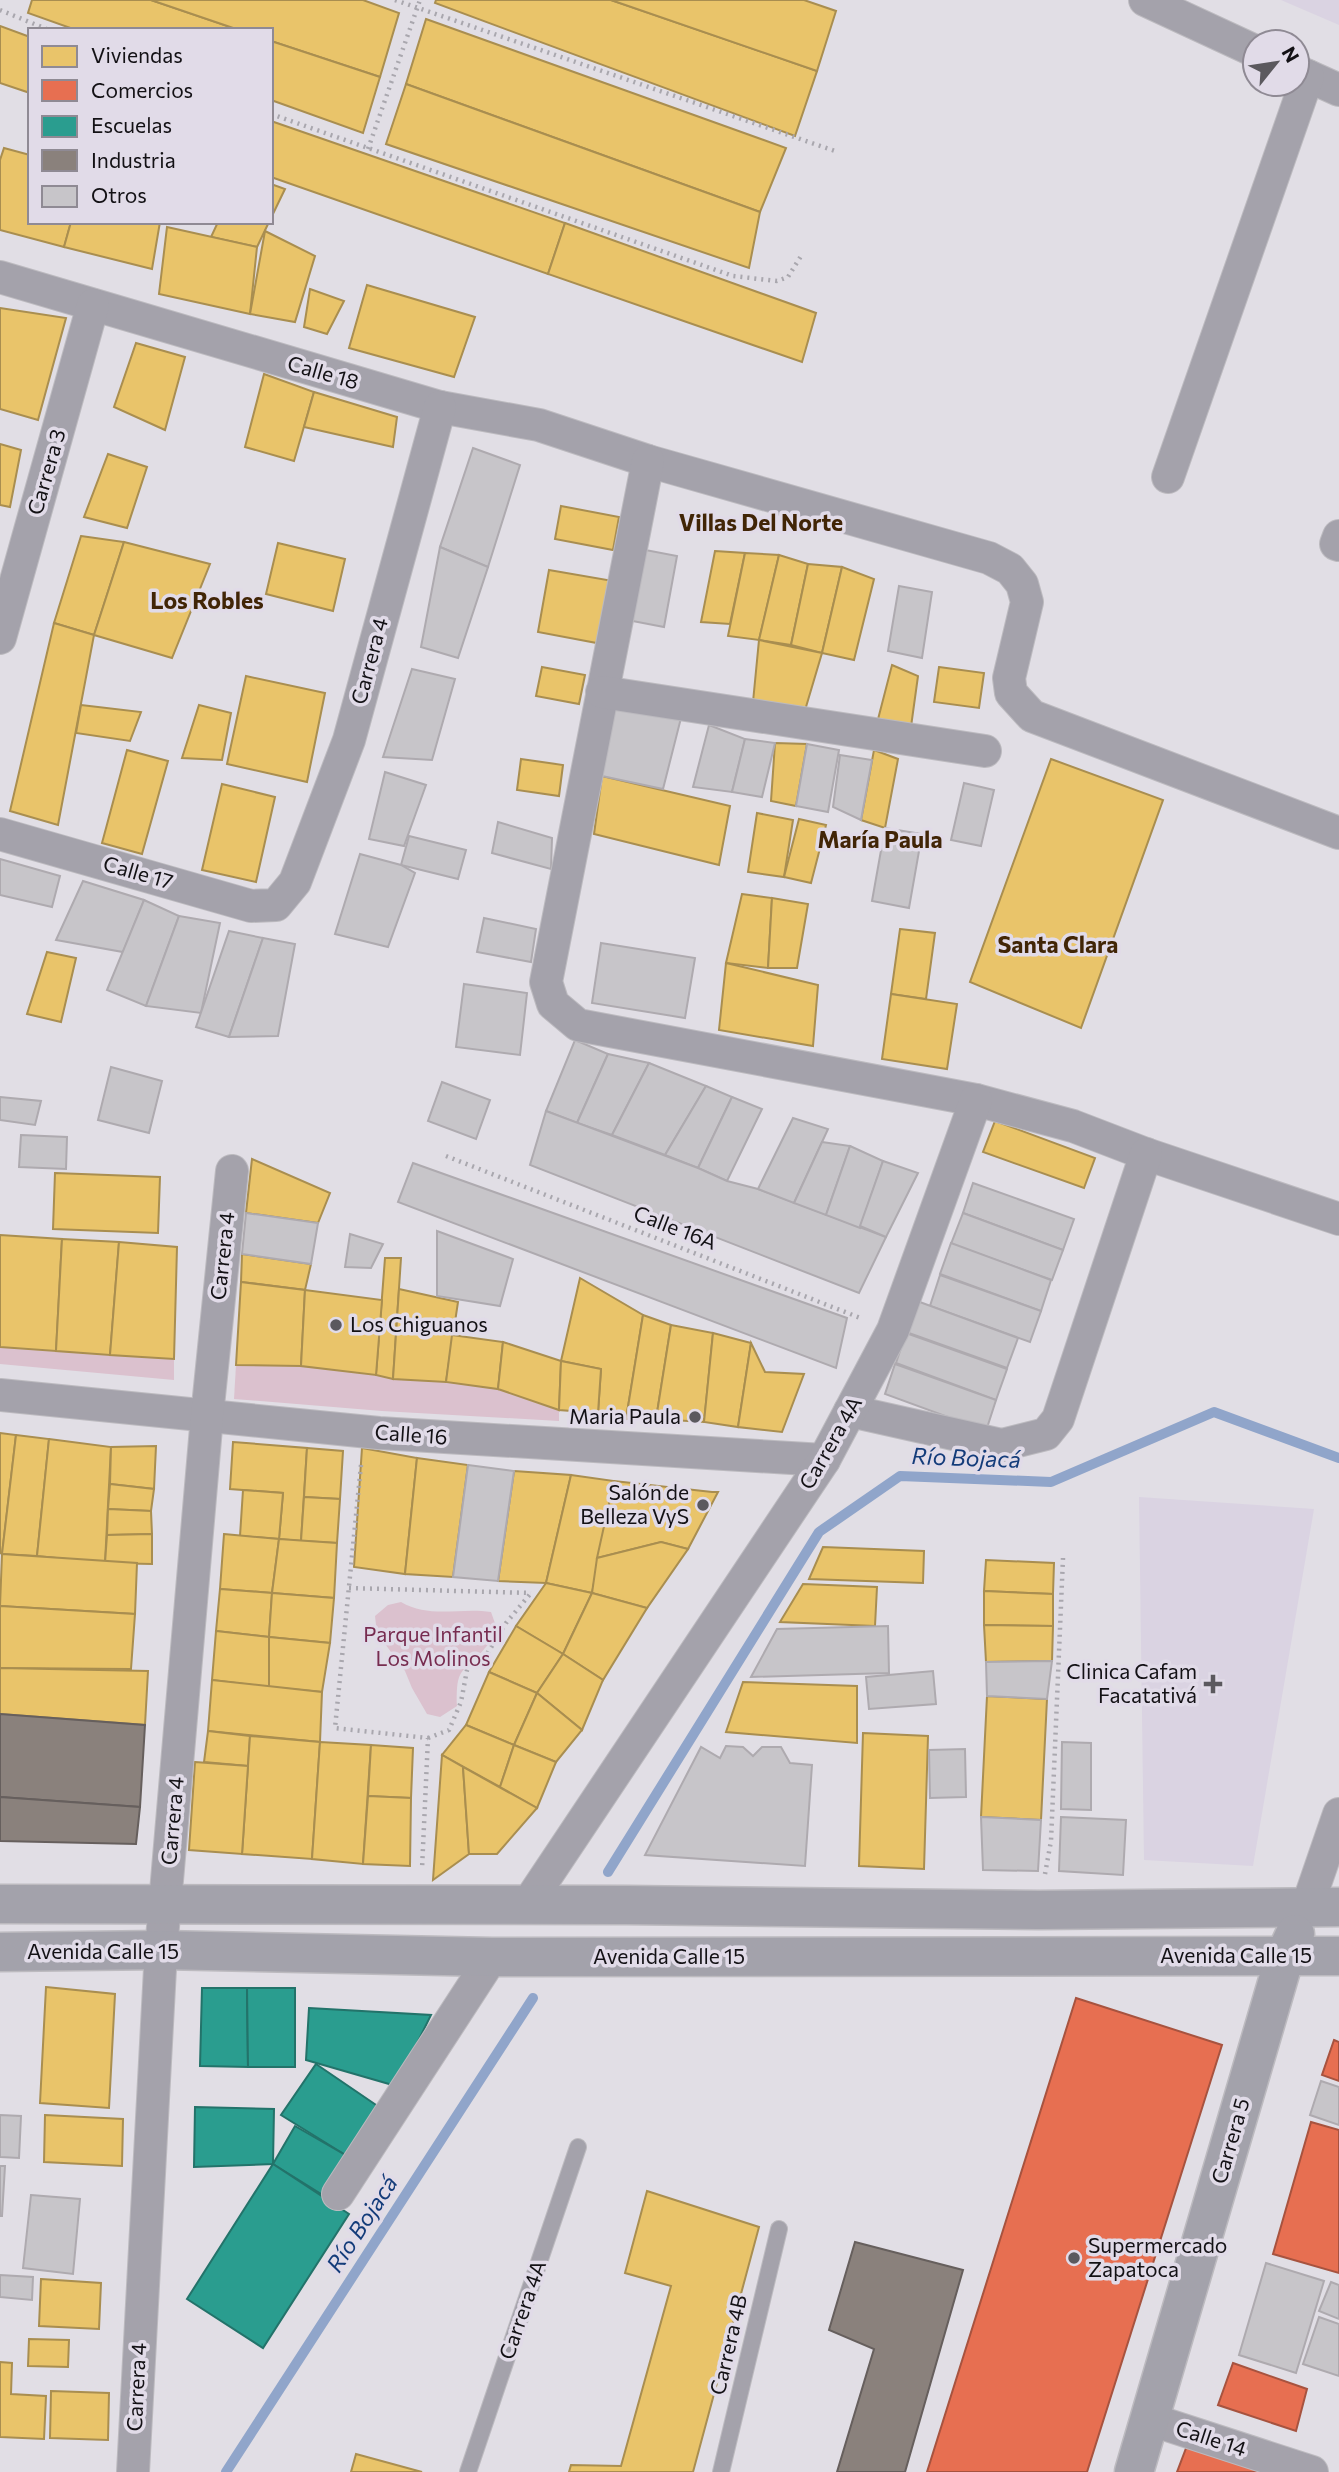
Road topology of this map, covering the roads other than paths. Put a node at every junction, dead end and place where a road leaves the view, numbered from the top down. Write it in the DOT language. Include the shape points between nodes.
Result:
graph roads {
  1 [pos="1145,0"];
  2 [pos="1241,45"];
  3 [pos="1311,77"];
  4 [pos="1339,90"];
  5 [pos="1294,98"];
  6 [pos="0,277"];
  7 [pos="93,305"];
  8 [pos="440,407"];
  9 [pos="648,461"];
  10 [pos="1168,477"];
  11 [pos="1339,536"];
  12 [pos="1339,545"];
  13 [pos="0,638"];
  14 [pos="603,692"];
  15 [pos="985,751"];
  16 [pos="1339,833"];
  17 [pos="0,834"];
  18 [pos="276,905"];
  19 [pos="976,1100"];
  20 [pos="1146,1154"];
  21 [pos="232,1171"];
  22 [pos="1339,1219"];
  23 [pos="0,1395"];
  24 [pos="850,1411"];
  25 [pos="207,1416"];
  26 [pos="824,1461"];
  27 [pos="1339,1814"];
  28 [pos="0,1904"];
  29 [pos="166,1904"];
  30 [pos="542,1905"];
  31 [pos="1323,1907"];
  32 [pos="161,1950"];
  33 [pos="0,1952"];
  34 [pos="1285,1956"];
  35 [pos="1339,1956"];
  36 [pos="508,1957"];
  37 [pos="578,2147"];
  38 [pos="338,2194"];
  39 [pos="779,2229"];
  40 [pos="1149,2420"];
  41 [pos="133,2472"];
  42 [pos="468,2472"];
  43 [pos="721,2472"];
  44 [pos="1134,2472"];
  45 [pos="1312,2472"];
  1 -- 2 [label="street"];
  3 -- 4 [label="street"];
  5 -- 10 [label="street"];
  6 -- 7 [label="street, Calle 18"];
  7 -- 8 [label="street, Calle 18"];
  7 -- 13 [label="street, Carrera 3"];
  8 -- 9 [label="street, Calle 18" via="539,425"];
  8 -- 18 [label="street, Carrera 4" via="349,740 295,882"];
  9 -- 14 [label="street"];
  9 -- 16 [label="street, Calle 18" via="989,558 1010,569 1022,584 1027,602 1009,678 1011,693 1032,716"];
  11 -- 12 [label="street"];
  14 -- 15 [label="street"];
  14 -- 19 [label="street" via="546,982 553,1004 578,1026"];
  17 -- 18 [label="street, Calle 17" via="251,906"];
  19 -- 20 [label="street" via="1073,1126"];
  19 -- 24 [label="street, Carrera 4A" via="893,1331"];
  20 -- 22 [label="street"];
  20 -- 24 [label="street" via="1058,1419 1046,1434 1002,1445"];
  21 -- 25 [label="street, Carrera 4"];
  23 -- 25 [label="street, Calle 16"];
  24 -- 26 [label="street, Carrera 4A"];
  25 -- 26 [label="street, Calle 16" via="364,1432"];
  25 -- 29 [label="street, Carrera 4"];
  26 -- 30 [label="street, Carrera 4A"];
  27 -- 31 [label="street, Carrera 5"];
  28 -- 29 [label="main road"];
  29 -- 30 [label="main road"];
  29 -- 32 [label="street, Carrera 4"];
  30 -- 31 [label="main road" via="1040,1910"];
  31 -- 34 [label="main road, Carrera 5"];
  32 -- 33 [label="main road, Avenida Calle 15"];
  32 -- 36 [label="main road, Avenida Calle 15"];
  32 -- 41 [label="street, Carrera 4"];
  34 -- 35 [label="main road, Avenida Calle 15"];
  34 -- 36 [label="main road, Avenida Calle 15"];
  34 -- 40 [label="main road, Carrera 5"];
  36 -- 38 [label="street"];
  37 -- 42 [label="lane, Carrera 4A"];
  39 -- 43 [label="lane, Carrera 4B"];
  40 -- 44 [label="main road, Carrera 5"];
  40 -- 45 [label="street, Calle 14"];
}
